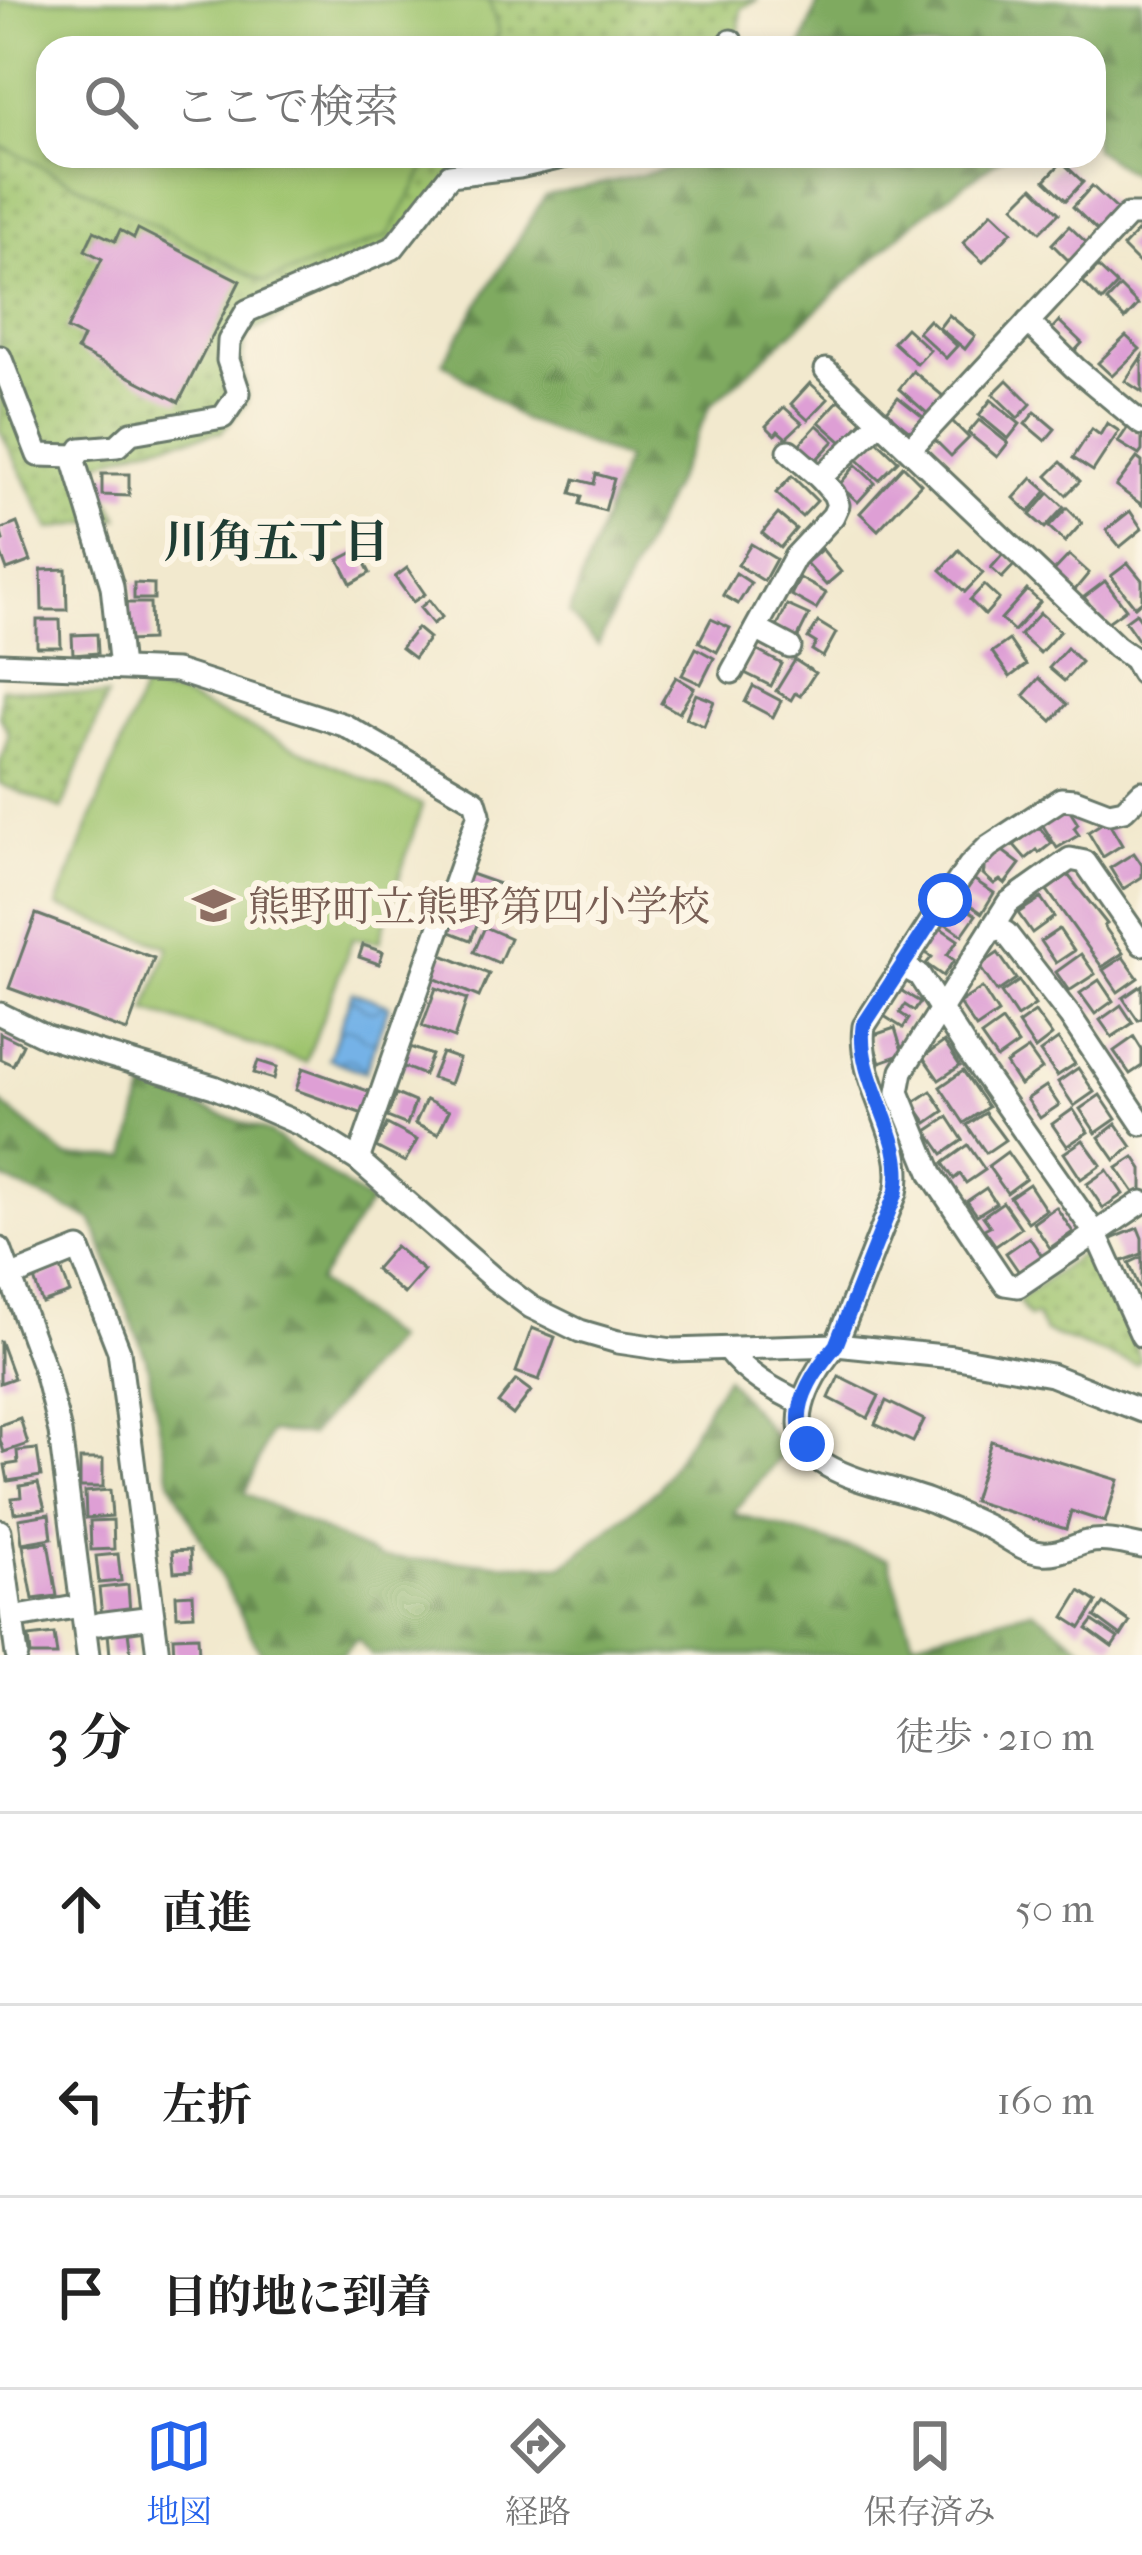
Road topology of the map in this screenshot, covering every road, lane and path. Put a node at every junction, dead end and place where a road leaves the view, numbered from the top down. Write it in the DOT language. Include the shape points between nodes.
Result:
graph roads {
  1 [pos="504,168"];
  2 [pos="1142,214"];
  3 [pos="1028,322"];
  4 [pos="0,357"];
  5 [pos="826,370"];
  6 [pos="881,421"];
  7 [pos="1142,424"];
  8 [pos="910,448"];
  9 [pos="789,452"];
  10 [pos="77,456"];
  11 [pos="820,478"];
  12 [pos="756,629"];
  13 [pos="790,647"];
  14 [pos="1139,662"];
  15 [pos="0,664"];
  16 [pos="122,668"];
  17 [pos="732,672"];
  18 [pos="1142,792"];
  19 [pos="993,926"];
  20 [pos="1142,944"];
  21 [pos="902,966"];
  22 [pos="941,1009"];
  23 [pos="0,1013"];
  24 [pos="1142,1124"];
  25 [pos="358,1160"];
  26 [pos="1142,1202"];
  27 [pos="1096,1234"];
  28 [pos="0,1249"];
  29 [pos="6,1279"];
  30 [pos="1142,1336"];
  31 [pos="836,1345"];
  32 [pos="727,1349"];
  33 [pos="802,1403"];
  34 [pos="1142,1411"];
  35 [pos="0,1531"];
  36 [pos="1142,1547"];
  37 [pos="81,1606"];
  38 [pos="153,1617"];
  39 [pos="12,1618"];
  40 [pos="98,1624"];
  41 [pos="17,1655"];
  42 [pos="88,1655"];
  43 [pos="158,1655"];
  1 -- 10 [label="street" via="450,175 393,248 247,311 229,341 239,393 223,417 131,433 117,446"];
  2 -- 3 [label="street" via="1128,215"];
  3 -- 7 [label="street"];
  3 -- 8 [label="street"];
  4 -- 10 [label="street" via="38,455"];
  5 -- 6 [label="street"];
  6 -- 8 [label="street"];
  6 -- 11 [label="street"];
  8 -- 14 [label="street"];
  9 -- 11 [label="street"];
  10 -- 16 [label="street" via="112,586"];
  11 -- 12 [label="street" via="838,505 795,557"];
  12 -- 13 [label="street"];
  12 -- 17 [label="street"];
  15 -- 16 [label="street"];
  16 -- 25 [label="street" via="176,671 344,725 475,801 479,814"];
  18 -- 21 [label="street" via="1109,813 1061,799 988,848"];
  19 -- 20 [label="street" via="1008,903 1070,859 1085,862"];
  19 -- 22 [label="street"];
  19 -- 24 [label="street" via="1070,1016"];
  21 -- 22 [label="street" via="919,975"];
  21 -- 31 [label="street" via="863,1026 860,1049 900,1176"];
  22 -- 27 [label="street"];
  22 -- 27 [label="street" via="902,1071 898,1092 932,1175 1005,1284 1018,1286"];
  23 -- 25 [label="street" via="47,1037 214,1087"];
  25 -- 32 [label="street" via="531,1307 619,1342"];
  26 -- 27 [label="street"];
  27 -- 30 [label="street"];
  28 -- 29 [label="street"];
  29 -- 37 [label="street" via="45,1371 60,1432"];
  29 -- 38 [label="street" via="80,1249 119,1352"];
  31 -- 32 [label="street"];
  31 -- 33 [label="street"];
  31 -- 34 [label="street" via="1015,1367"];
  32 -- 33 [label="street" via="764,1385"];
  33 -- 36 [label="street" via="807,1444 822,1463 850,1476 920,1497 1045,1554 1090,1541"];
  35 -- 39 [label="street"];
  37 -- 39 [label="street"];
  37 -- 42 [label="street"];
  38 -- 40 [label="street"];
  38 -- 43 [label="street"];
  39 -- 41 [label="street"];
}
